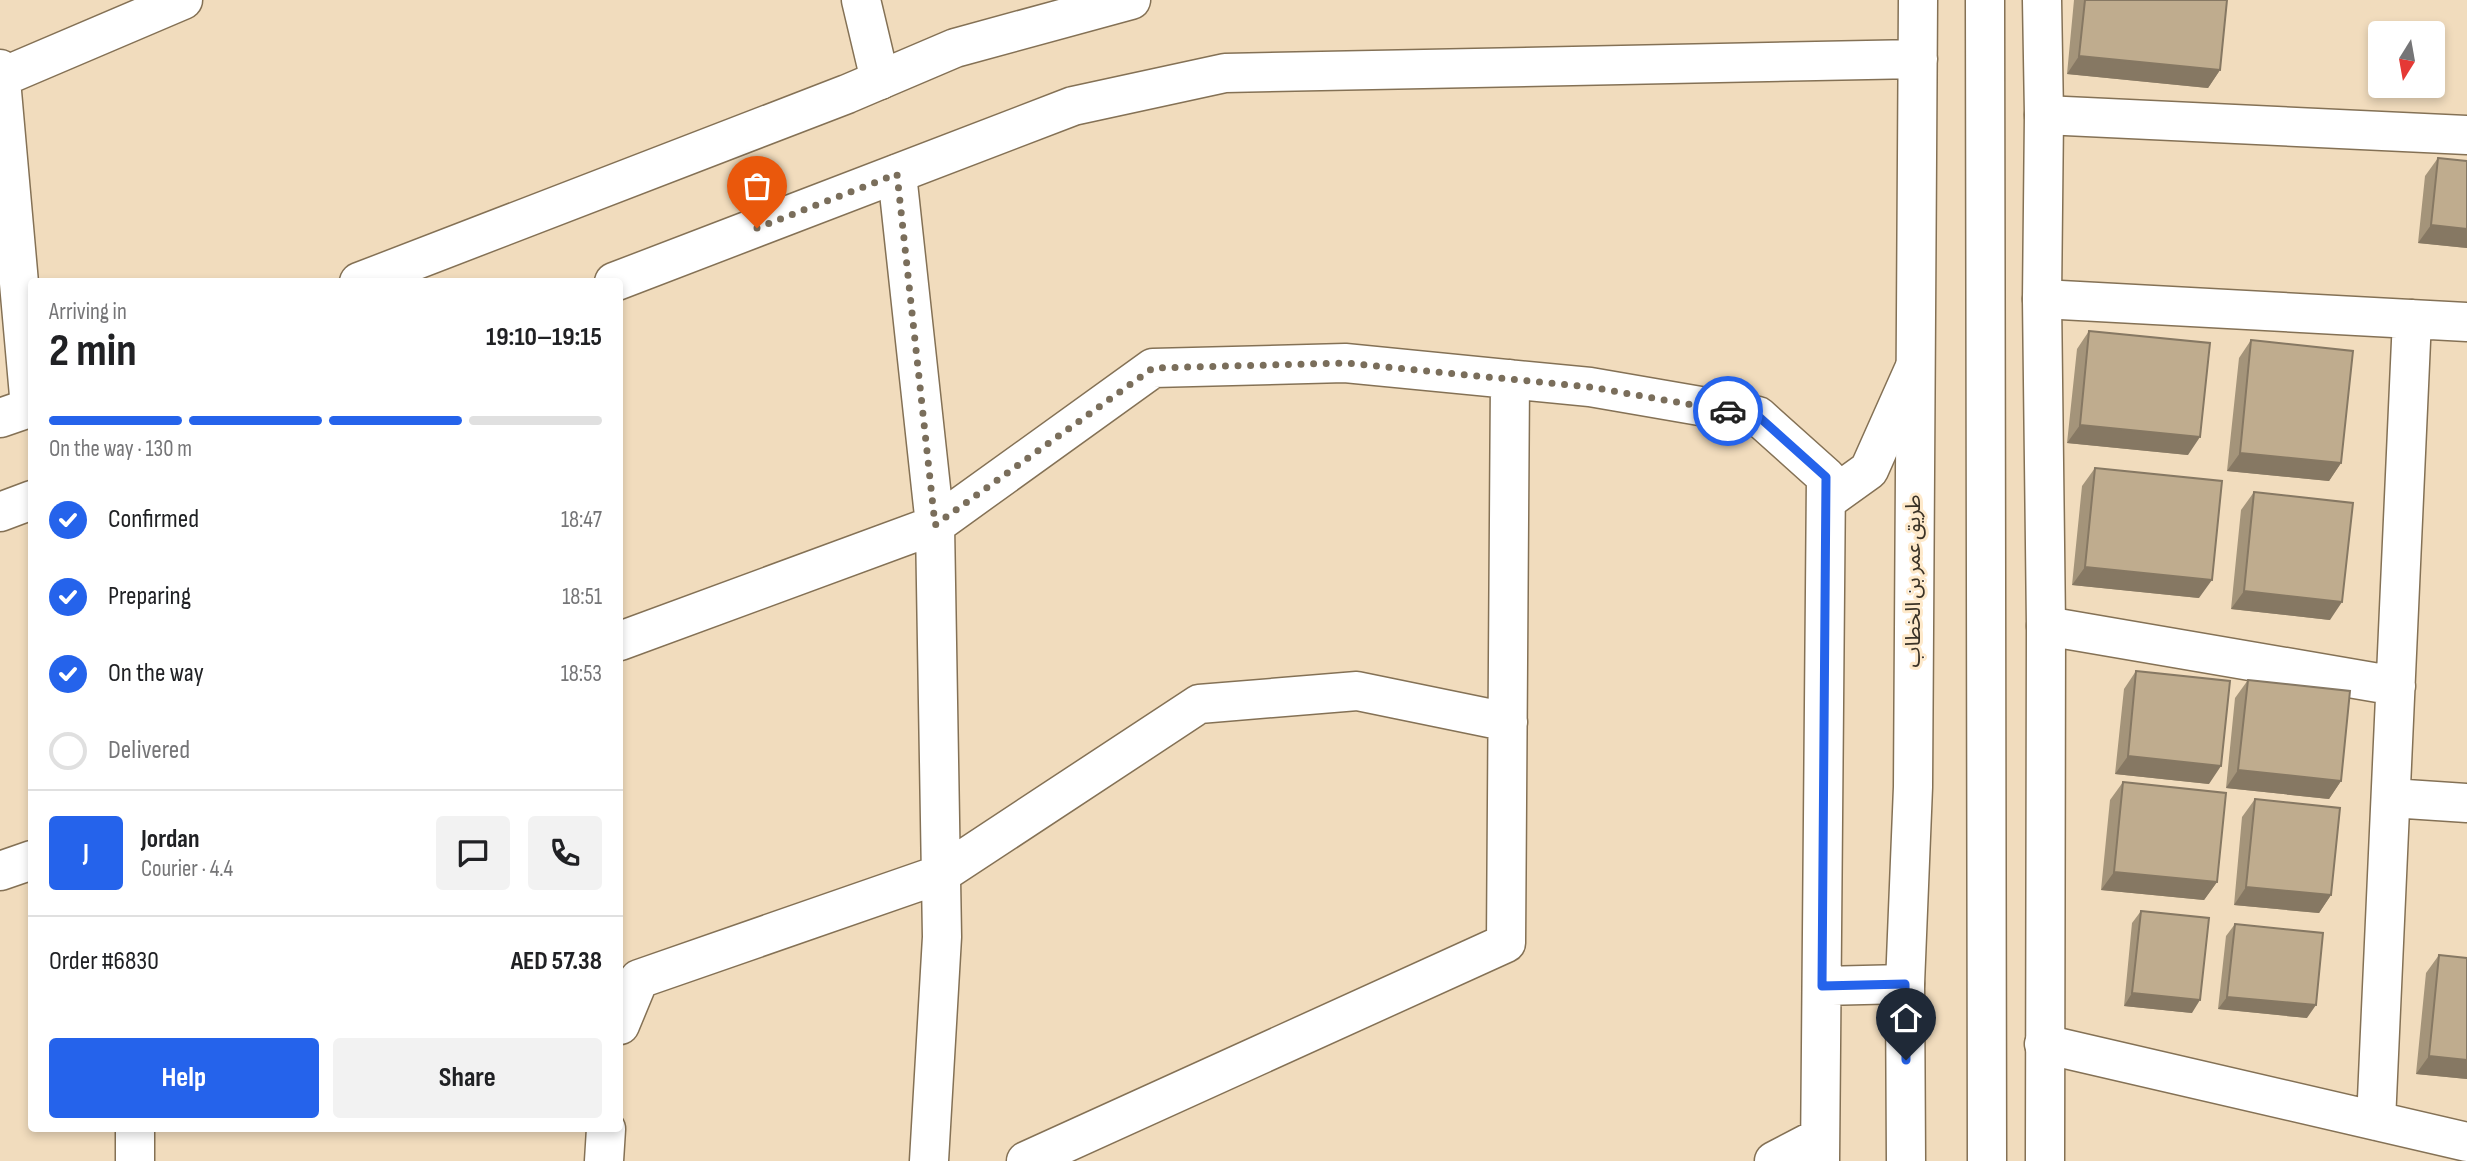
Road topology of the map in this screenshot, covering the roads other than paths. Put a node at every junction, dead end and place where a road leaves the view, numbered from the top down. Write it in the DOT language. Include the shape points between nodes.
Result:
graph roads {
  1 [pos="183,0"];
  2 [pos="861,0"];
  3 [pos="1131,0"];
  4 [pos="1918,0"];
  5 [pos="1985,0"];
  6 [pos="2042,0"];
  7 [pos="1918,59"];
  8 [pos="0,69"];
  9 [pos="0,77"];
  10 [pos="880,80"];
  11 [pos="2044,115"];
  12 [pos="2467,135"];
  13 [pos="897,174"];
  14 [pos="369,278"];
  15 [pos="623,279"];
  16 [pos="2042,299"];
  17 [pos="2412,319"];
  18 [pos="2467,322"];
  19 [pos="1914,369"];
  20 [pos="1510,379"];
  21 [pos="21,411"];
  22 [pos="1826,500"];
  23 [pos="28,502"];
  24 [pos="0,512"];
  25 [pos="935,525"];
  26 [pos="2046,626"];
  27 [pos="623,640"];
  28 [pos="2396,686"];
  29 [pos="1508,722"];
  30 [pos="2391,798"];
  31 [pos="2467,803"];
  32 [pos="28,861"];
  33 [pos="0,871"];
  34 [pos="941,874"];
  35 [pos="1905,984"];
  36 [pos="1822,986"];
  37 [pos="623,1018"];
  38 [pos="2045,1044"];
  39 [pos="2376,1121"];
  40 [pos="135,1132"];
  41 [pos="607,1132"];
  42 [pos="2467,1142"];
  43 [pos="1820,1149"];
  44 [pos="135,1161"];
  45 [pos="604,1161"];
  46 [pos="929,1161"];
  47 [pos="1026,1161"];
  48 [pos="1774,1161"];
  49 [pos="1906,1161"];
  50 [pos="1987,1161"];
  51 [pos="2045,1161"];
  1 -- 9 [label="street"];
  2 -- 10 [label="street"];
  3 -- 10 [label="street" via="955,48"];
  4 -- 7 [label="street, طريق عمر بن الخطاب"];
  5 -- 50 [label="street"];
  6 -- 11 [label="street"];
  7 -- 13 [label="street" via="1225,73 1073,106"];
  7 -- 19 [label="street, طريق عمر بن الخطاب"];
  8 -- 9 [label="street"];
  9 -- 21 [label="street"];
  10 -- 14 [label="street"];
  11 -- 12 [label="street"];
  11 -- 16 [label="street"];
  13 -- 15 [label="street"];
  13 -- 25 [label="street"];
  16 -- 17 [label="street"];
  16 -- 26 [label="street"];
  17 -- 18 [label="street"];
  17 -- 28 [label="street"];
  19 -- 22 [label="street" via="1869,470"];
  19 -- 35 [label="street, طريق عمر بن الخطاب" via="1913,787"];
  20 -- 22 [label="street" via="1590,387 1758,416 1826,477"];
  20 -- 25 [label="street" via="1345,363 1153,368"];
  20 -- 29 [label="street"];
  22 -- 36 [label="street"];
  23 -- 24 [label="street"];
  25 -- 27 [label="street"];
  25 -- 34 [label="street"];
  26 -- 28 [label="street"];
  26 -- 38 [label="street"];
  28 -- 30 [label="street"];
  29 -- 34 [label="street" via="1357,691 1199,704"];
  29 -- 47 [label="street" via="1506,943"];
  30 -- 31 [label="street"];
  30 -- 39 [label="street"];
  32 -- 33 [label="street"];
  34 -- 37 [label="street" via="639,979"];
  34 -- 46 [label="street" via="942,937"];
  35 -- 36 [label="street"];
  35 -- 49 [label="street, طريق عمر بن الخطاب"];
  36 -- 43 [label="street"];
  38 -- 39 [label="street"];
  38 -- 51 [label="street"];
  39 -- 42 [label="street"];
  40 -- 44 [label="street"];
  41 -- 45 [label="street"];
  43 -- 48 [label="street"];
}
